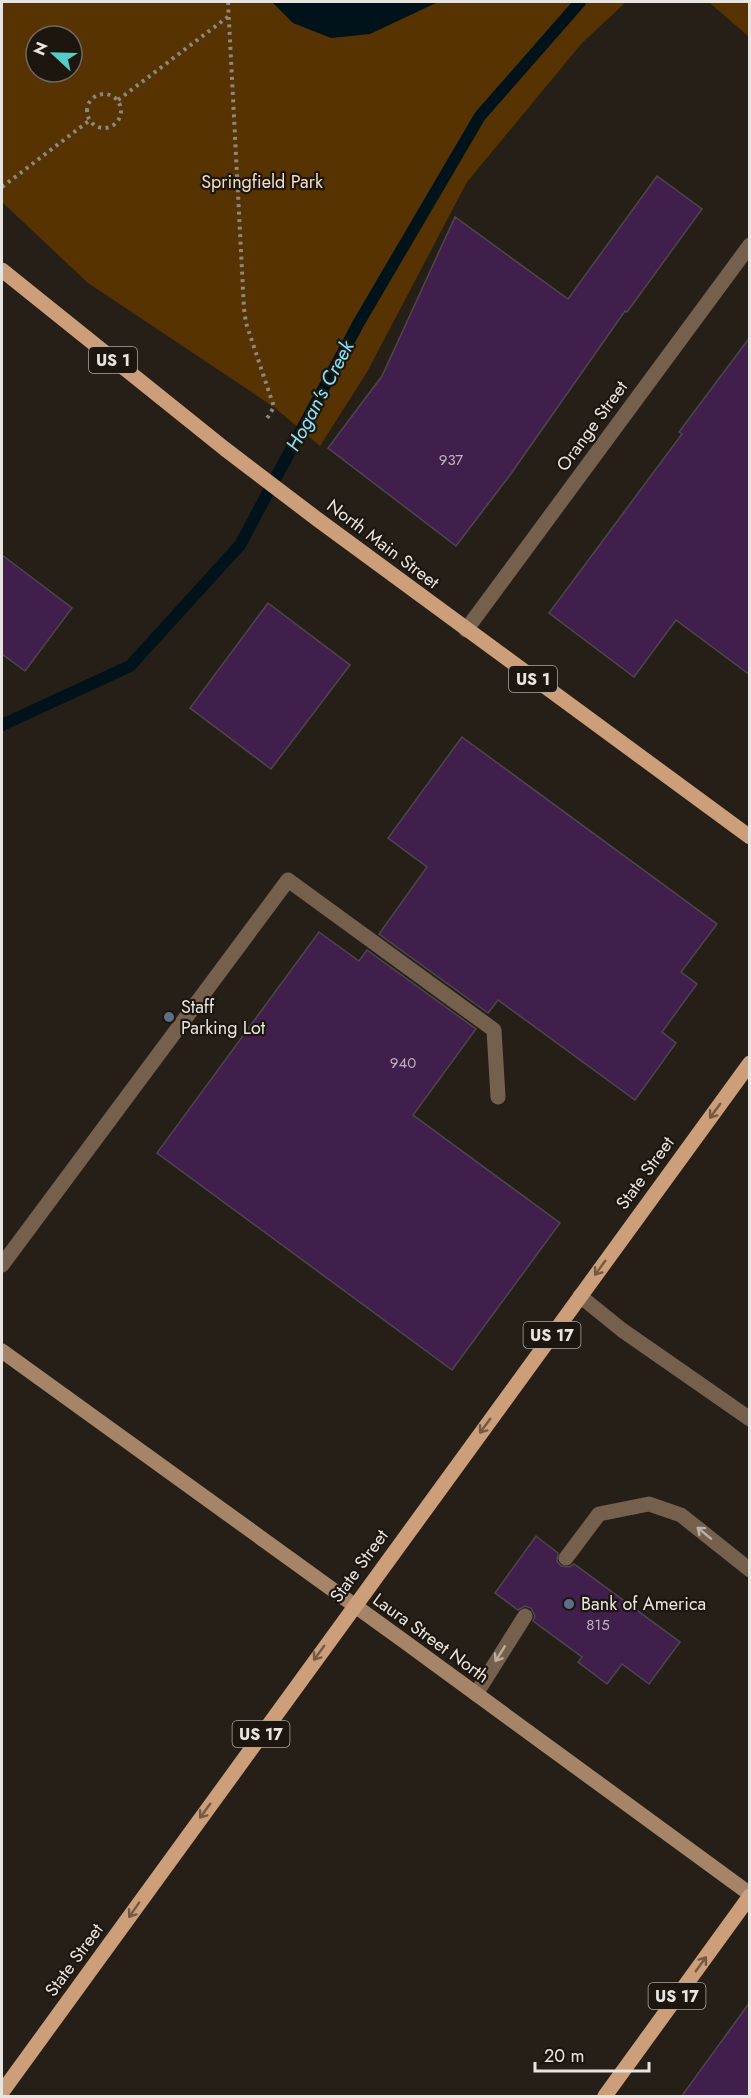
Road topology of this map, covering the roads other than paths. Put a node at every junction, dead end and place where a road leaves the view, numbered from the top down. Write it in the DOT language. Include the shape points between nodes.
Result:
graph roads {
  1 [pos="750,245"];
  2 [pos="2,270"];
  3 [pos="466,630"];
  4 [pos="750,837"];
  5 [pos="748,1070"];
  6 [pos="498,1097"];
  7 [pos="2,1264"];
  8 [pos="580,1296"];
  9 [pos="2,1351"];
  10 [pos="750,1419"];
  11 [pos="566,1558"];
  12 [pos="750,1570"];
  13 [pos="354,1606"];
  14 [pos="525,1616"];
  15 [pos="476,1694"];
  16 [pos="750,1895"];
  17 [pos="2,2092"];
  18 [pos="605,2097"];
  1 -- 3 [label="street, Orange Street"];
  2 -- 3 [label="main road, North Main Street / US 1" via="225,449"];
  3 -- 4 [label="main road, North Main Street / US 1"];
  5 -- 8 [label="main road, State Street / US 17, one-way"];
  6 -- 7 [label="street" via="494,1030 288,880"];
  8 -- 10 [label="street"];
  8 -- 13 [label="main road, State Street / US 17, one-way"];
  9 -- 13 [label="street, Laura Street North"];
  12 -- 11 [label="street, one-way" via="681,1515 649,1504 599,1514"];
  13 -- 15 [label="street, Laura Street North"];
  13 -- 17 [label="main road, State Street / US 17, one-way"];
  14 -- 15 [label="street, one-way"];
  15 -- 16 [label="street, Laura Street North"];
  18 -- 16 [label="main road, US 17, one-way"];
}
